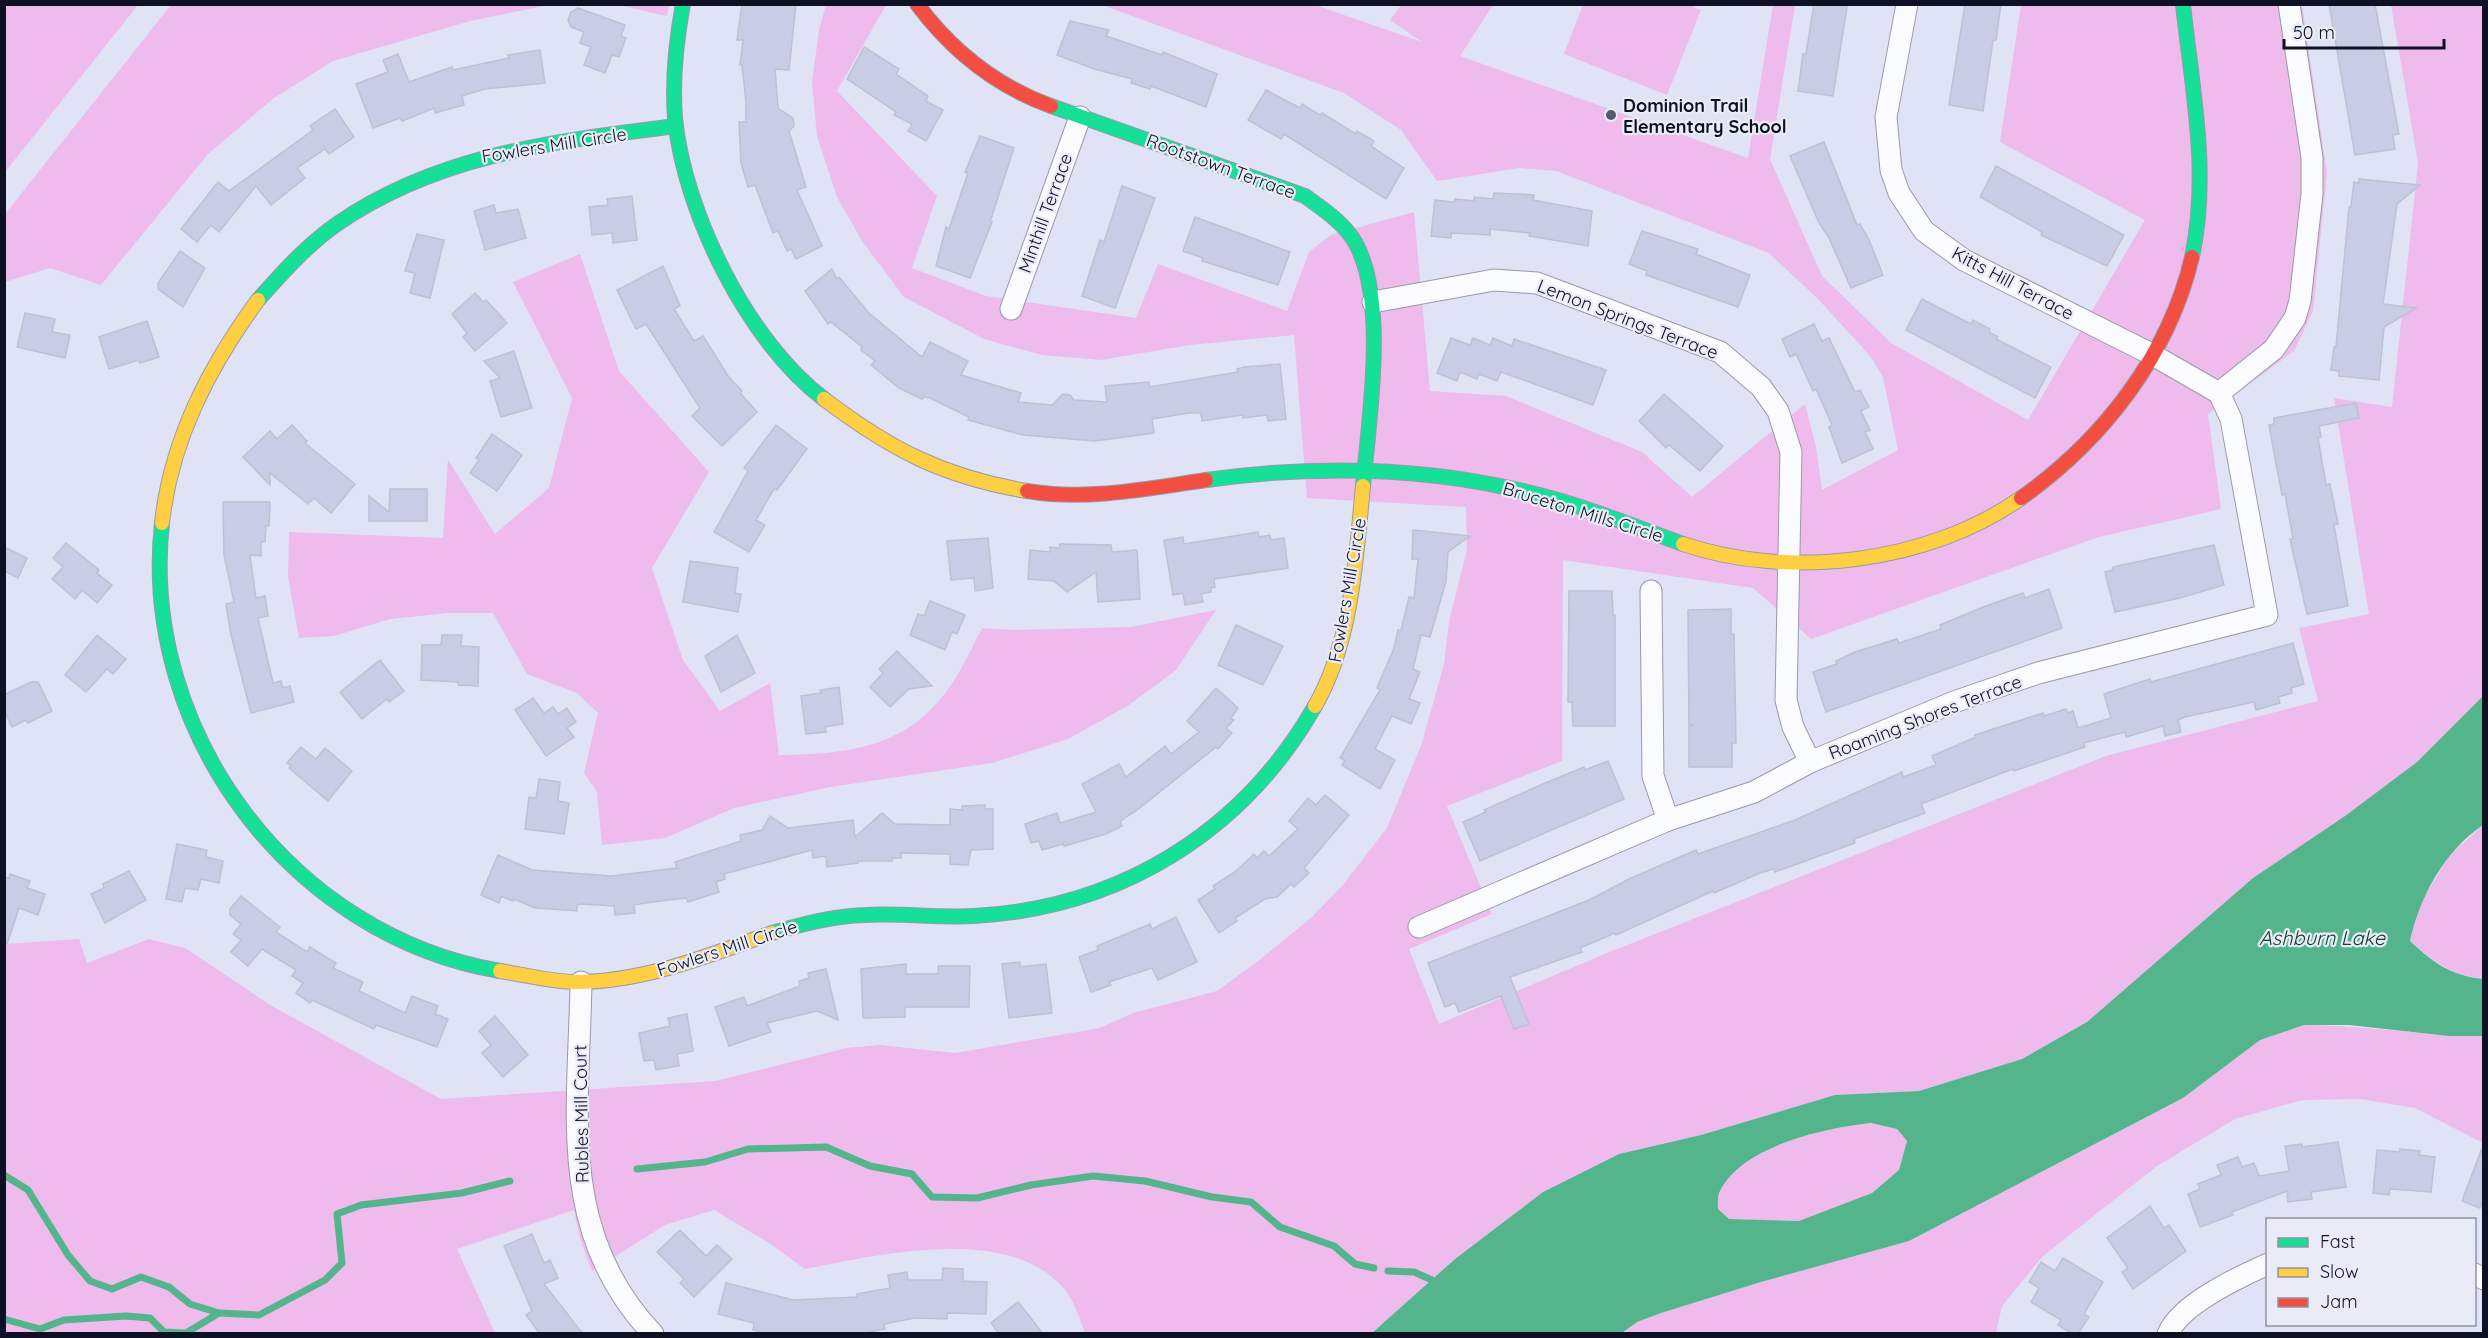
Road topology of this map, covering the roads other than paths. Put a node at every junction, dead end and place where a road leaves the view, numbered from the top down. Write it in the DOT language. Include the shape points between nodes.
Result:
graph roads {
  1 [pos="683,4"];
  2 [pos="917,4"];
  3 [pos="1907,4"];
  4 [pos="2183,4"];
  5 [pos="2289,4"];
  6 [pos="1080,117"];
  7 [pos="676,126"];
  8 [pos="1373,302"];
  9 [pos="1011,309"];
  10 [pos="2153,355"];
  11 [pos="2219,393"];
  12 [pos="1365,469"];
  13 [pos="1790,563"];
  14 [pos="1651,591"];
  15 [pos="1810,762"];
  16 [pos="1668,820"];
  17 [pos="1419,927"];
  18 [pos="581,982"];
  19 [pos="2266,1265"];
  20 [pos="654,1334"];
  21 [pos="2168,1334"];
  1 -- 7 [label="street, Bruceton Mills Circle" via="675,64"];
  2 -- 6 [label="street, Rootstown Terrace" via="934,29 986,75 1026,97"];
  3 -- 10 [label="street, Kitts Hill Terrace" via="1886,117 1891,170 1899,192 1924,231 1964,260"];
  4 -- 10 [label="street, Bruceton Mills Circle" via="2201,135 2198,222 2184,287"];
  5 -- 11 [label="street" via="2312,158 2312,194 2300,301 2295,318 2274,349"];
  6 -- 8 [label="street, Rootstown Terrace" via="1305,196 1341,223 1366,268"];
  6 -- 9 [label="street, Minthill Terrace"];
  7 -- 12 [label="street, Bruceton Mills Circle" via="697,212 715,260 753,325 787,367 824,400 898,452 983,484 1017,491 1086,496 1249,475"];
  7 -- 18 [label="street, Fowlers Mill Circle" via="489,153 378,197 323,234 269,286 210,370 177,452 164,506 159,552 163,611 189,715 217,775 271,851 341,906 421,949 459,963"];
  8 -- 12 [label="street, Rootstown Terrace"];
  8 -- 13 [label="street, Lemon Springs Terrace" via="1494,280 1527,281 1720,352 1761,387 1778,411 1791,452"];
  10 -- 11 [label="street, Kitts Hill Terrace"];
  10 -- 13 [label="street, Bruceton Mills Circle" via="2108,418 2055,472 1977,525 1917,548"];
  11 -- 15 [label="street, Roaming Shores Terrace" via="2231,418 2266,615 2038,673 1954,702"];
  12 -- 13 [label="street, Bruceton Mills Circle" via="1515,487 1735,559"];
  12 -- 18 [label="street, Fowlers Mill Circle" via="1345,617 1324,687 1311,714 1253,794 1186,848 1112,886 1072,902 1025,913 846,916 805,923 656,972"];
  13 -- 15 [label="street, Lemon Springs Terrace" via="1786,700 1793,727"];
  14 -- 16 [label="street" via="1653,776"];
  15 -- 16 [label="street, Roaming Shores Terrace" via="1754,792"];
  16 -- 17 [label="street, Roaming Shores Terrace"];
  18 -- 20 [label="street, Rubles Mill Court" via="579,1165 587,1220 608,1273"];
  19 -- 21 [label="street" via="2213,1293 2172,1322"];
}
